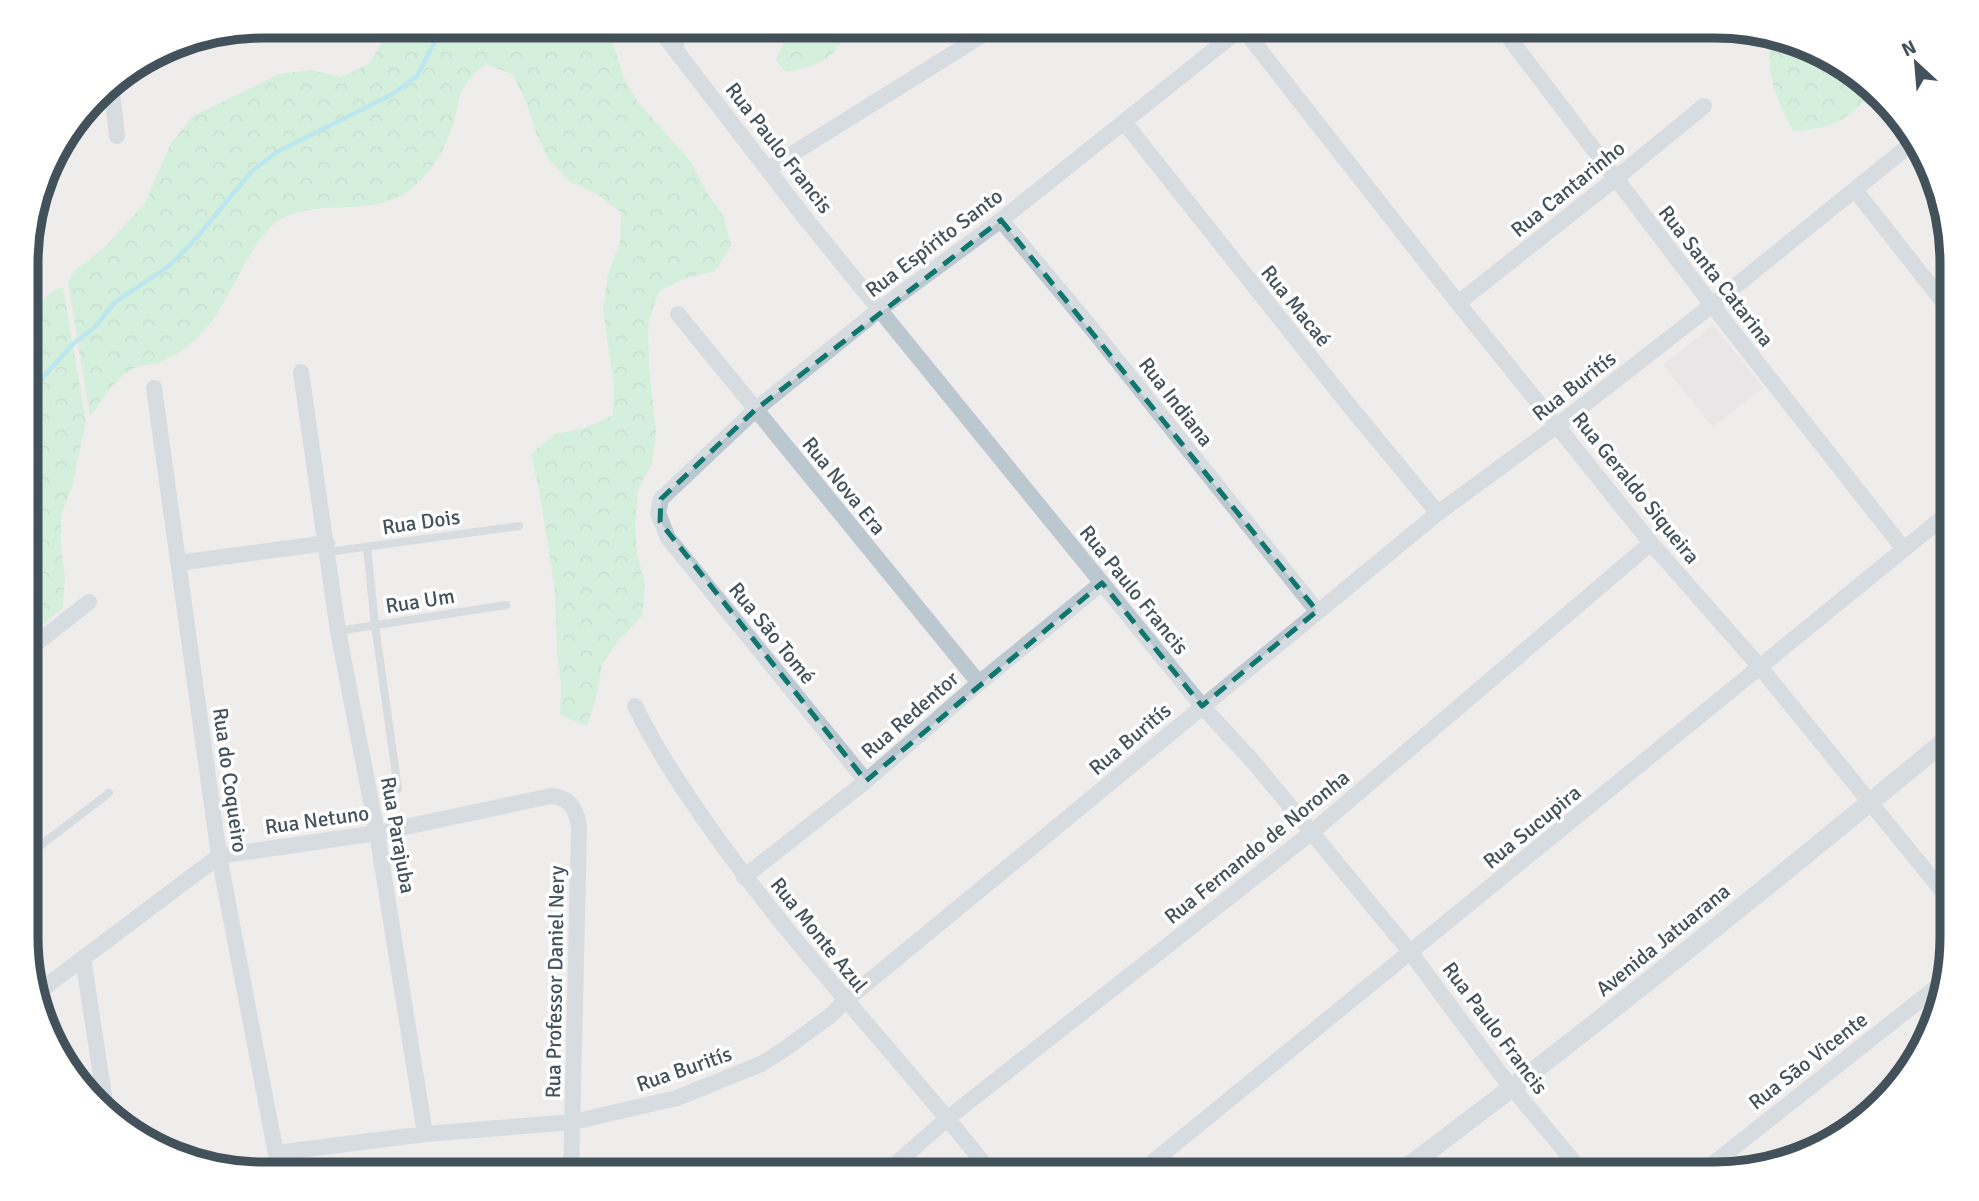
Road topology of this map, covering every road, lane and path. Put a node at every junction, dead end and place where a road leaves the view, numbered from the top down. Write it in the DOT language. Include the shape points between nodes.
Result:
graph roads {
  1 [pos="666,38"];
  2 [pos="677,38"];
  3 [pos="979,38"];
  4 [pos="1228,38"];
  5 [pos="1251,38"];
  6 [pos="1513,38"];
  7 [pos="1511,40"];
  8 [pos="675,49"];
  9 [pos="113,96"];
  10 [pos="1704,106"];
  11 [pos="1124,122"];
  12 [pos="117,136"];
  13 [pos="1907,147"];
  14 [pos="768,169"];
  15 [pos="1615,179"];
  16 [pos="1855,190"];
  17 [pos="1001,220"];
  18 [pos="1940,298"];
  19 [pos="1458,303"];
  20 [pos="1712,306"];
  21 [pos="880,309"];
  22 [pos="678,314"];
  23 [pos="300,372"];
  24 [pos="154,388"];
  25 [pos="755,410"];
  26 [pos="1558,425"];
  27 [pos="659,505"];
  28 [pos="1438,513"];
  29 [pos="1940,519"];
  30 [pos="519,526"];
  31 [pos="1651,543"];
  32 [pos="327,547"];
  33 [pos="367,547"];
  34 [pos="1903,548"];
  35 [pos="178,563"];
  36 [pos="1102,583"];
  37 [pos="89,603"];
  38 [pos="506,605"];
  39 [pos="1317,611"];
  40 [pos="375,625"];
  41 [pos="338,631"];
  42 [pos="38,642"];
  43 [pos="1760,667"];
  44 [pos="979,683"];
  45 [pos="635,706"];
  46 [pos="1202,706"];
  47 [pos="1940,745"];
  48 [pos="866,781"];
  49 [pos="398,789"];
  50 [pos="109,793"];
  51 [pos="561,797"];
  52 [pos="1871,803"];
  53 [pos="377,833"];
  54 [pos="1311,833"];
  55 [pos="38,847"];
  56 [pos="219,856"];
  57 [pos="744,877"];
  58 [pos="1940,888"];
  59 [pos="1411,953"];
  60 [pos="83,958"];
  61 [pos="44,987"];
  62 [pos="1935,988"];
  63 [pos="845,1001"];
  64 [pos="1513,1088"];
  65 [pos="104,1096"];
  66 [pos="948,1118"];
  67 [pos="573,1122"];
  68 [pos="425,1134"];
  69 [pos="276,1153"];
  70 [pos="278,1162"];
  71 [pos="571,1162"];
  72 [pos="898,1162"];
  73 [pos="983,1162"];
  74 [pos="1153,1162"];
  75 [pos="1414,1162"];
  76 [pos="1574,1162"];
  77 [pos="1715,1162"];
  1 -- 8 [label="street, Rua Paulo Francis"];
  2 -- 8 [label="street"];
  3 -- 14 [label="street"];
  4 -- 11 [label="street, Rua Espírito Santo"];
  5 -- 19 [label="street, Rua Geraldo Siqueira"];
  6 -- 7 [label="street"];
  7 -- 15 [label="street, Rua Santa Catarina"];
  8 -- 14 [label="street, Rua Paulo Francis"];
  9 -- 12 [label="street"];
  10 -- 15 [label="street, Rua Cantarinho"];
  11 -- 17 [label="street, Rua Espírito Santo"];
  11 -- 28 [label="street, Rua Macaé"];
  13 -- 16 [label="street, Rua Buritís"];
  14 -- 21 [label="street, Rua Paulo Francis"];
  15 -- 19 [label="street, Rua Cantarinho"];
  15 -- 20 [label="street, Rua Santa Catarina"];
  16 -- 18 [label="street"];
  16 -- 20 [label="street, Rua Buritís"];
  17 -- 21 [label="street, Rua Espírito Santo"];
  17 -- 39 [label="street, Rua Indiana"];
  19 -- 26 [label="street, Rua Geraldo Siqueira"];
  20 -- 26 [label="street, Rua Buritís"];
  20 -- 34 [label="street, Rua Santa Catarina"];
  21 -- 25 [label="street, Rua Espírito Santo"];
  21 -- 36 [label="street, Rua Paulo Francis"];
  22 -- 25 [label="street, Rua Nova Era"];
  23 -- 32 [label="street, Rua Parajuba"];
  24 -- 35 [label="street, Rua do Coqueiro"];
  25 -- 27 [label="street, Rua Espírito Santo" via="666,493"];
  25 -- 44 [label="street, Rua Nova Era"];
  26 -- 28 [label="street, Rua Buritís"];
  26 -- 31 [label="street, Rua Geraldo Siqueira"];
  27 -- 48 [label="street, Rua São Tomé" via="660,522 668,538"];
  28 -- 39 [label="street, Rua Buritís"];
  29 -- 34 [label="street, Rua Sucupira"];
  30 -- 33 [label="lane, Rua Dois"];
  31 -- 43 [label="street, Rua Geraldo Siqueira"];
  31 -- 54 [label="street, Rua Fernando de Noronha"];
  32 -- 33 [label="lane, Rua Dois"];
  32 -- 35 [label="street"];
  32 -- 41 [label="street, Rua Parajuba"];
  33 -- 40 [label="lane"];
  34 -- 43 [label="street, Rua Sucupira"];
  35 -- 56 [label="street, Rua do Coqueiro"];
  36 -- 44 [label="street, Rua Redentor"];
  36 -- 46 [label="street, Rua Paulo Francis"];
  37 -- 42 [label="street"];
  38 -- 40 [label="lane, Rua Um"];
  39 -- 46 [label="street, Rua Buritís"];
  40 -- 41 [label="lane, Rua Um"];
  40 -- 49 [label="lane"];
  41 -- 53 [label="street, Rua Parajuba"];
  43 -- 52 [label="street, Rua Geraldo Siqueira"];
  43 -- 59 [label="street, Rua Sucupira"];
  44 -- 48 [label="street, Rua Redentor"];
  45 -- 57 [label="street, Rua Monte Azul" via="670,770"];
  46 -- 54 [label="street, Rua Paulo Francis"];
  46 -- 63 [label="street, Rua Buritís"];
  47 -- 52 [label="street, Avenida Jatuarana"];
  48 -- 57 [label="street, Rua Redentor"];
  50 -- 55 [label="lane"];
  51 -- 53 [label="street, Rua Netuno"];
  51 -- 67 [label="street, Rua Professor Daniel Nery" via="572,807 579,828"];
  52 -- 58 [label="street, Rua Geraldo Siqueira"];
  52 -- 64 [label="street, Avenida Jatuarana"];
  53 -- 56 [label="street, Rua Netuno"];
  53 -- 68 [label="street, Rua Parajuba"];
  54 -- 59 [label="street, Rua Paulo Francis"];
  54 -- 66 [label="street, Rua Fernando de Noronha"];
  56 -- 60 [label="street, Rua Netuno"];
  56 -- 69 [label="street, Rua do Coqueiro"];
  57 -- 63 [label="street, Rua Monte Azul"];
  59 -- 64 [label="street, Rua Paulo Francis"];
  59 -- 74 [label="street, Rua Sucupira"];
  60 -- 61 [label="street, Rua Netuno"];
  60 -- 65 [label="street"];
  62 -- 77 [label="street, Rua São Vicente"];
  63 -- 66 [label="street, Rua Monte Azul"];
  63 -- 67 [label="street, Rua Buritís" via="782,1051 732,1077 677,1098"];
  64 -- 75 [label="street, Avenida Jatuarana"];
  64 -- 76 [label="street, Rua Paulo Francis"];
  66 -- 72 [label="street, Rua Fernando de Noronha"];
  66 -- 73 [label="street, Rua Monte Azul"];
  67 -- 68 [label="street, Rua Buritís"];
  67 -- 71 [label="street, Rua Professor Daniel Nery"];
  68 -- 69 [label="street, Rua Buritís"];
  69 -- 70 [label="street, Rua do Coqueiro"];
}
